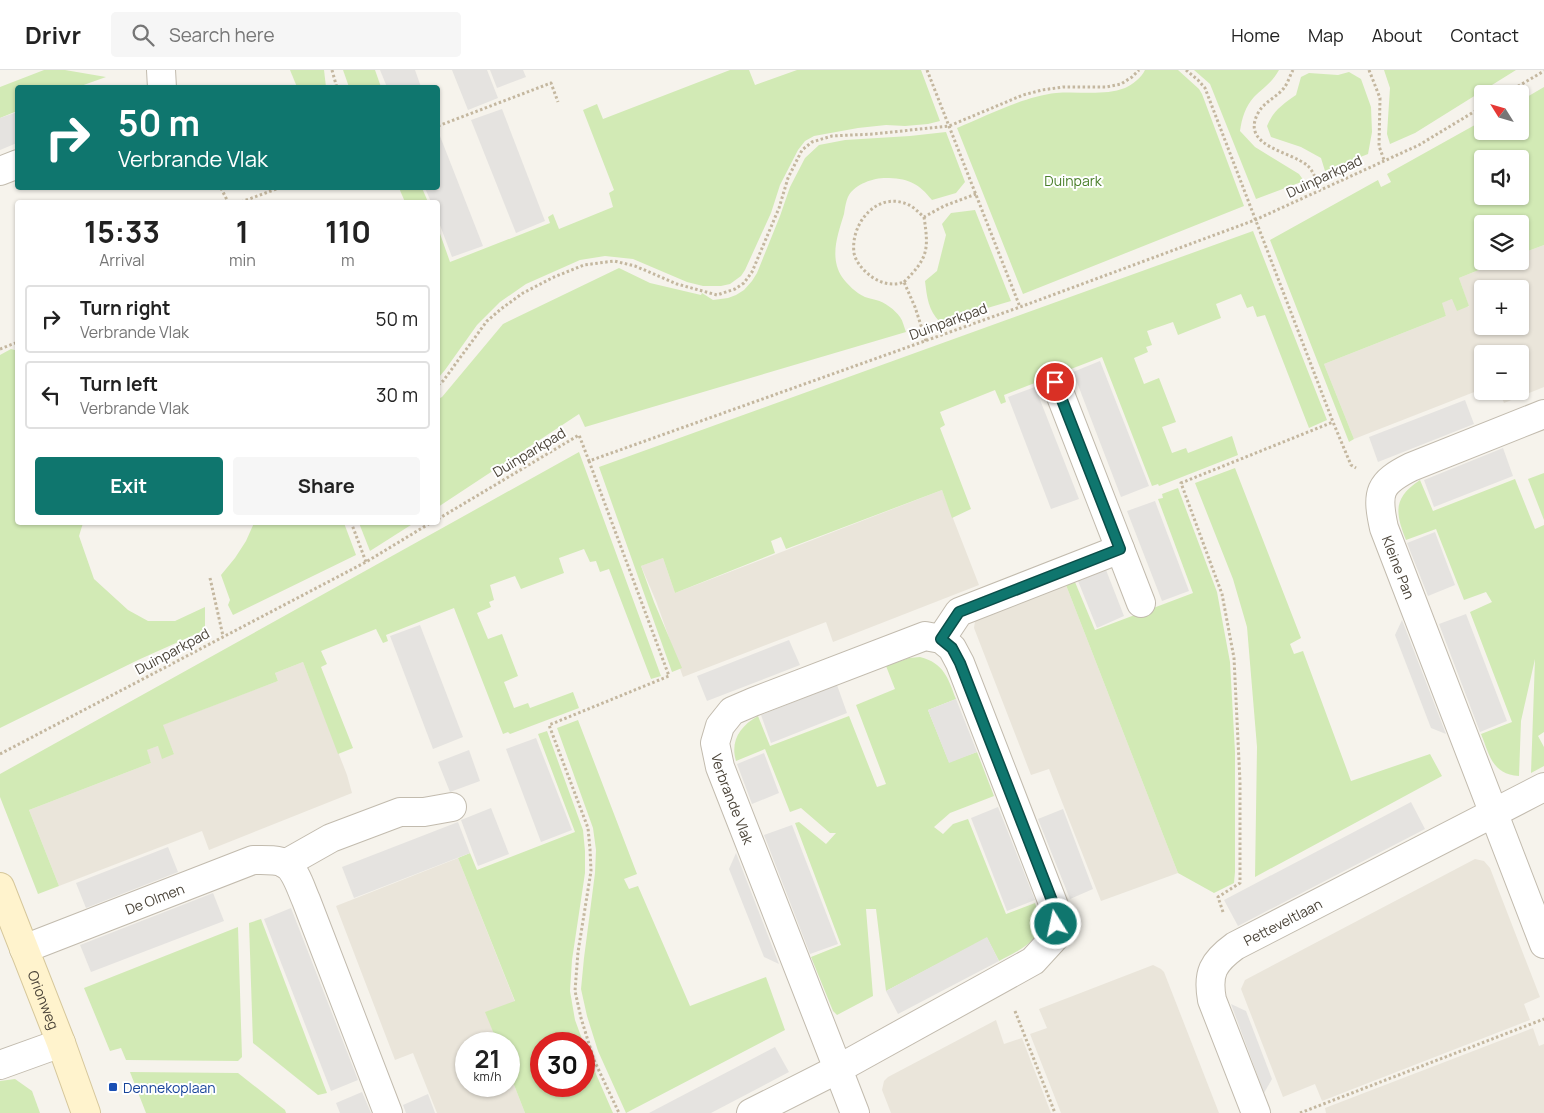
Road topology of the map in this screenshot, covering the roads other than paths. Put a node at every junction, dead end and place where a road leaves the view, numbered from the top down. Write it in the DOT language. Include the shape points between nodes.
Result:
graph roads {
  1 [pos="161,70"];
  2 [pos="162,85"];
  3 [pos="15,165"];
  4 [pos="0,171"];
  5 [pos="1055,382"];
  6 [pos="1544,414"];
  7 [pos="1120,549"];
  8 [pos="1141,603"];
  9 [pos="941,639"];
  10 [pos="1544,787"];
  11 [pos="452,807"];
  12 [pos="1494,813"];
  13 [pos="285,864"];
  14 [pos="0,887"];
  15 [pos="1544,944"];
  16 [pos="24,949"];
  17 [pos="60,1043"];
  18 [pos="0,1065"];
  19 [pos="838,1068"];
  20 [pos="86,1113"];
  21 [pos="388,1113"];
  22 [pos="751,1113"];
  23 [pos="855,1113"];
  24 [pos="1256,1113"];
  1 -- 2 [label="street"];
  3 -- 4 [label="street"];
  5 -- 7 [label="street"];
  6 -- 12 [label="street, Kleine Pan" via="1395,475 1385,484 1380,497 1384,528"];
  7 -- 8 [label="street"];
  7 -- 9 [label="street" via="959,612"];
  9 -- 19 [label="street" via="952,648 960,663 1056,911 1054,937 1033,961"];
  9 -- 19 [label="street, Verbrande Vlak" via="924,636 906,642 732,711 720,726 715,743 720,767"];
  10 -- 12 [label="street"];
  11 -- 13 [label="street" via="400,812 331,838"];
  12 -- 15 [label="street, Kleine Pan"];
  12 -- 24 [label="street, Petteveltlaan" via="1235,946 1220,957 1211,974 1212,1000"];
  13 -- 16 [label="street, De Olmen" via="253,860"];
  13 -- 21 [label="street" via="295,875 306,900"];
  14 -- 16 [label="street, Orionweg"];
  16 -- 17 [label="street, Orionweg"];
  17 -- 18 [label="street"];
  17 -- 20 [label="street, Orionweg"];
  19 -- 22 [label="street"];
  19 -- 23 [label="street, Verbrande Vlak"];
}
